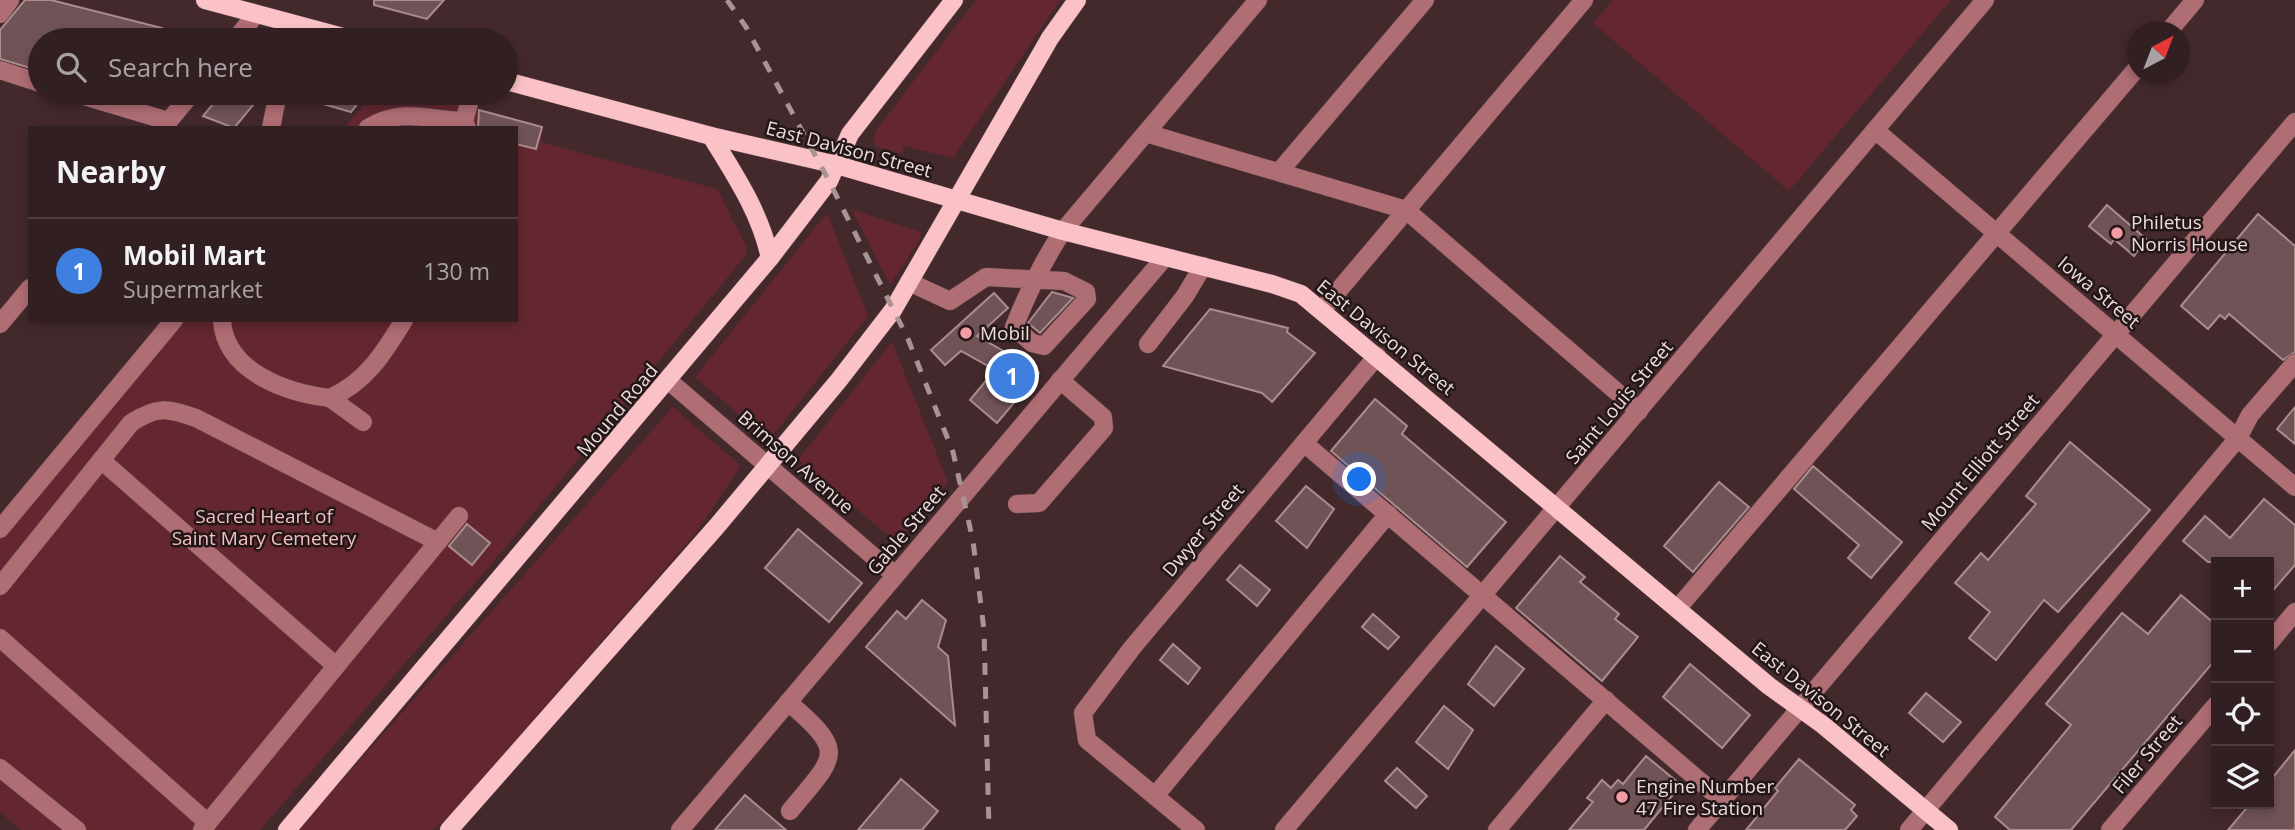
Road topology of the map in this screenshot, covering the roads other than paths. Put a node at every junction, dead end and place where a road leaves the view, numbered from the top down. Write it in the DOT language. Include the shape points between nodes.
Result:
graph roads {
  1 [pos="10,0"];
  2 [pos="205,0"];
  3 [pos="954,0"];
  4 [pos="1077,0"];
  5 [pos="1258,0"];
  6 [pos="1425,0"];
  7 [pos="1584,0"];
  8 [pos="1985,0"];
  9 [pos="2194,0"];
  10 [pos="0,14"];
  11 [pos="256,14"];
  12 [pos="2177,21"];
  13 [pos="244,28"];
  14 [pos="293,28"];
  15 [pos="0,70"];
  16 [pos="28,79"];
  17 [pos="2127,79"];
  18 [pos="518,84"];
  19 [pos="108,105"];
  20 [pos="182,105"];
  21 [pos="276,105"];
  22 [pos="469,105"];
  23 [pos="2295,122"];
  24 [pos="465,124"];
  25 [pos="165,125"];
  26 [pos="271,126"];
  27 [pos="371,126"];
  28 [pos="1875,130"];
  29 [pos="1146,133"];
  30 [pos="711,136"];
  31 [pos="837,165"];
  32 [pos="1279,172"];
  33 [pos="957,199"];
  34 [pos="1406,210"];
  35 [pos="1063,231"];
  36 [pos="1997,233"];
  37 [pos="1165,257"];
  38 [pos="770,258"];
  39 [pos="1203,266"];
  40 [pos="1033,279"];
  41 [pos="909,282"];
  42 [pos="28,290"];
  43 [pos="1322,310"];
  44 [pos="1069,319"];
  45 [pos="172,322"];
  46 [pos="222,322"];
  47 [pos="403,322"];
  48 [pos="0,324"];
  49 [pos="2116,334"];
  50 [pos="1097,338"];
  51 [pos="1147,344"];
  52 [pos="1377,356"];
  53 [pos="2295,363"];
  54 [pos="1060,380"];
  55 [pos="670,381"];
  56 [pos="330,398"];
  57 [pos="1639,411"];
  58 [pos="363,422"];
  59 [pos="2238,438"];
  60 [pos="1304,443"];
  61 [pos="101,460"];
  62 [pos="766,464"];
  63 [pos="2295,487"];
  64 [pos="1017,504"];
  65 [pos="1557,508"];
  66 [pos="1388,514"];
  67 [pos="459,516"];
  68 [pos="0,529"];
  69 [pos="438,542"];
  70 [pos="894,575"];
  71 [pos="0,586"];
  72 [pos="1482,594"];
  73 [pos="1677,609"];
  74 [pos="2295,612"];
  75 [pos="2274,637"];
  76 [pos="0,638"];
  77 [pos="336,666"];
  78 [pos="1606,700"];
  79 [pos="788,702"];
  80 [pos="1800,708"];
  81 [pos="2211,711"];
  82 [pos="0,768"];
  83 [pos="1155,796"];
  84 [pos="1722,800"];
  85 [pos="790,811"];
  86 [pos="1926,811"];
  87 [pos="205,827"];
  88 [pos="77,830"];
  89 [pos="287,830"];
  90 [pos="449,830"];
  91 [pos="680,830"];
  92 [pos="1196,830"];
  93 [pos="1284,830"];
  94 [pos="1497,830"];
  95 [pos="1697,830"];
  96 [pos="1909,830"];
  97 [pos="1949,830"];
  98 [pos="2110,830"];
  1 -- 10 [label="street"];
  2 -- 11 [label="main road"];
  3 -- 31 [label="main road, Mound Road" via="850,134"];
  4 -- 33 [label="main road"];
  5 -- 29 [label="street"];
  6 -- 32 [label="street"];
  7 -- 34 [label="street"];
  8 -- 28 [label="street, Saint Louis Street"];
  9 -- 12 [label="street"];
  11 -- 13 [label="street"];
  11 -- 14 [label="main road"];
  15 -- 16 [label="street"];
  17 -- 36 [label="street"];
  18 -- 30 [label="main road, East Davison Street"];
  19 -- 25 [label="street"];
  20 -- 25 [label="street"];
  21 -- 26 [label="street"];
  22 -- 24 [label="street"];
  23 -- 49 [label="street, Mount Elliott Street"];
  24 -- 27 [label="street" via="404,113"];
  28 -- 36 [label="street, Iowa Street"];
  28 -- 57 [label="street, Saint Louis Street"];
  29 -- 32 [label="street"];
  29 -- 35 [label="street"];
  30 -- 31 [label="main road, East Davison Street"];
  30 -- 38 [label="main road" via="749,198 764,230"];
  31 -- 33 [label="main road, East Davison Street"];
  31 -- 38 [label="main road, Mound Road" via="821,194"];
  32 -- 34 [label="street"];
  33 -- 35 [label="main road, East Davison Street"];
  33 -- 41 [label="main road"];
  34 -- 43 [label="street"];
  34 -- 57 [label="street"];
  35 -- 37 [label="main road, East Davison Street"];
  35 -- 40 [label="street"];
  36 -- 49 [label="street, Iowa Street"];
  36 -- 73 [label="street"];
  37 -- 39 [label="main road, East Davison Street"];
  37 -- 50 [label="street, Gable Street"];
  38 -- 55 [label="main road, Mound Road"];
  39 -- 43 [label="main road, East Davison Street" via="1301,294"];
  39 -- 51 [label="street"];
  40 -- 41 [label="street" via="986,277 950,301"];
  40 -- 44 [label="street" via="1064,281 1086,292 1087,299"];
  40 -- 44 [label="street" via="1014,327 1032,343 1044,346"];
  41 -- 62 [label="main road" via="839,380"];
  42 -- 48 [label="street"];
  43 -- 52 [label="main road, East Davison Street"];
  44 -- 50 [label="street"];
  45 -- 68 [label="street"];
  46 -- 56 [label="street" via="228,345 249,368 284,389"];
  47 -- 56 [label="street" via="362,379"];
  49 -- 59 [label="street, Iowa Street"];
  49 -- 80 [label="street, Mount Elliott Street"];
  50 -- 54 [label="street, Gable Street"];
  52 -- 60 [label="street, Dwyer Street"];
  52 -- 65 [label="main road, East Davison Street"];
  53 -- 59 [label="street" via="2250,415"];
  54 -- 64 [label="street" via="1103,417 1104,428 1040,502"];
  54 -- 70 [label="street, Gable Street"];
  55 -- 62 [label="street, Brimson Avenue"];
  55 -- 89 [label="main road, Mound Road"];
  56 -- 58 [label="street"];
  57 -- 65 [label="street, Saint Louis Street"];
  59 -- 63 [label="street, Iowa Street"];
  59 -- 86 [label="street"];
  60 -- 66 [label="street"];
  60 -- 83 [label="street, Dwyer Street" via="1083,713 1087,740"];
  61 -- 69 [label="street" via="131,423 150,411 172,410 196,418"];
  61 -- 71 [label="street"];
  61 -- 77 [label="street"];
  62 -- 70 [label="street, Brimson Avenue"];
  62 -- 90 [label="main road" via="717,526"];
  65 -- 72 [label="street, Saint Louis Street"];
  65 -- 73 [label="main road, East Davison Street"];
  66 -- 72 [label="street"];
  66 -- 83 [label="street"];
  67 -- 69 [label="street"];
  69 -- 77 [label="street"];
  70 -- 79 [label="street, Gable Street"];
  72 -- 78 [label="street"];
  72 -- 93 [label="street, Saint Louis Street"];
  73 -- 80 [label="main road, East Davison Street"];
  74 -- 75 [label="street"];
  76 -- 87 [label="street"];
  77 -- 87 [label="street"];
  78 -- 84 [label="street"];
  78 -- 94 [label="street"];
  79 -- 85 [label="street" via="814,724 832,754"];
  79 -- 91 [label="street, Gable Street"];
  80 -- 84 [label="street, Mount Elliott Street"];
  80 -- 86 [label="main road, East Davison Street"];
  81 -- 98 [label="street, Filer Street"];
  82 -- 88 [label="street"];
  83 -- 92 [label="street"];
  84 -- 95 [label="street, Mount Elliott Street"];
  86 -- 96 [label="street"];
  86 -- 97 [label="main road, East Davison Street"];
}
